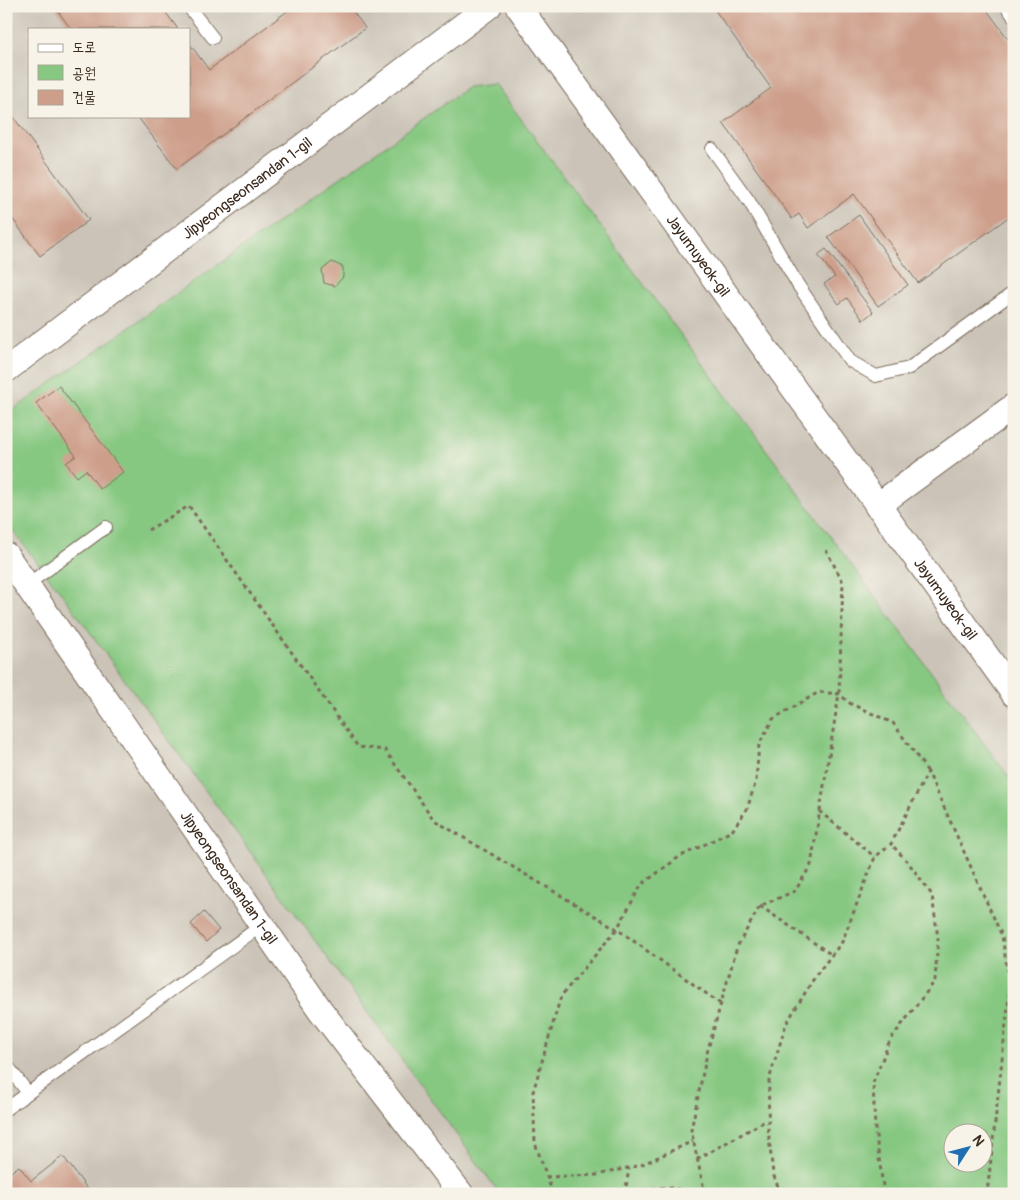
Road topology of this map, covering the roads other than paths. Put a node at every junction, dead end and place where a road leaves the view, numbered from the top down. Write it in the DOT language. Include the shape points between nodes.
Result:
graph roads {
  1 [pos="188,6"];
  2 [pos="489,6"];
  3 [pos="518,6"];
  4 [pos="1006,6"];
  5 [pos="1014,17"];
  6 [pos="213,38"];
  7 [pos="712,148"];
  8 [pos="1014,292"];
  9 [pos="6,370"];
  10 [pos="1014,406"];
  11 [pos="876,506"];
  12 [pos="106,527"];
  13 [pos="6,556"];
  14 [pos="28,584"];
  15 [pos="1014,694"];
  16 [pos="262,925"];
  17 [pos="6,1064"];
  18 [pos="28,1094"];
  19 [pos="6,1109"];
  20 [pos="461,1194"];
  1 -- 6 [label="lane"];
  2 -- 9 [label="street, Jipyeongseonsandan 1-gil"];
  3 -- 11 [label="street, Jayumuyeok-gil"];
  4 -- 5 [label="lane"];
  7 -- 8 [label="lane" via="850,361 876,376 909,368"];
  10 -- 11 [label="street"];
  11 -- 15 [label="street, Jayumuyeok-gil"];
  12 -- 14 [label="lane"];
  13 -- 14 [label="street, Jipyeongseonsandan 1-gil"];
  14 -- 16 [label="street, Jipyeongseonsandan 1-gil"];
  16 -- 18 [label="lane"];
  16 -- 20 [label="street, Jipyeongseonsandan 1-gil" via="321,1011"];
  17 -- 18 [label="lane"];
  18 -- 19 [label="lane"];
}
